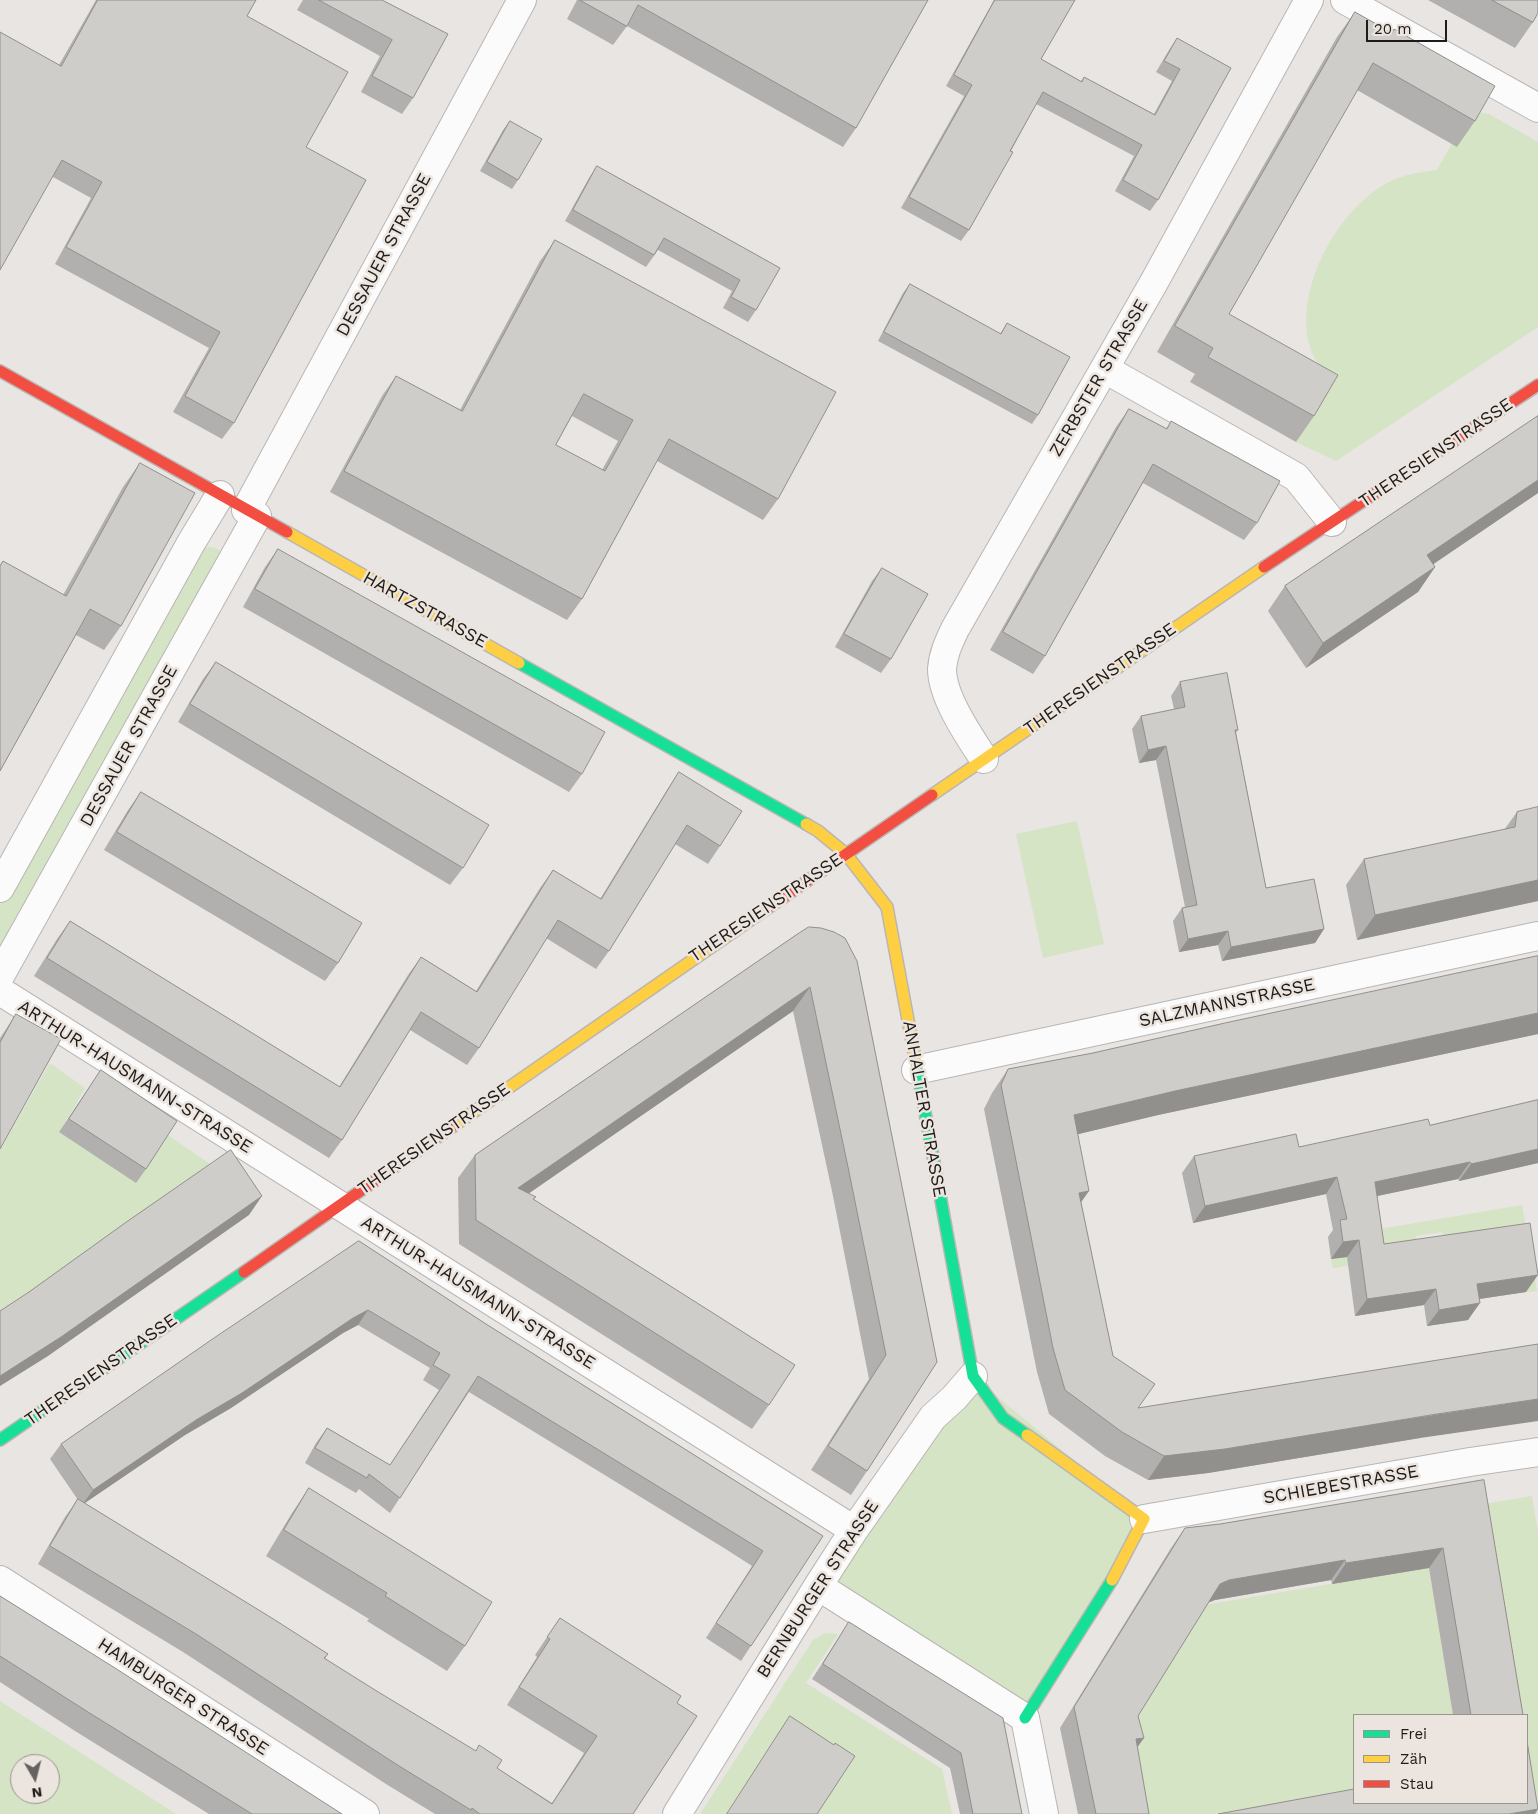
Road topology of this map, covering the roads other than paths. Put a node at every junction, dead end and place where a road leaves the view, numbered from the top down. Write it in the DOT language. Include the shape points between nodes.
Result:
graph roads {
  1 [pos="522,0"];
  2 [pos="1309,0"];
  3 [pos="1345,0"];
  4 [pos="1538,108"];
  5 [pos="1105,369"];
  6 [pos="0,371"];
  7 [pos="1538,385"];
  8 [pos="220,495"];
  9 [pos="252,513"];
  10 [pos="1332,522"];
  11 [pos="984,759"];
  12 [pos="846,854"];
  13 [pos="0,888"];
  14 [pos="1538,936"];
  15 [pos="0,976"];
  16 [pos="0,991"];
  17 [pos="916,1070"];
  18 [pos="339,1206"];
  19 [pos="973,1376"];
  20 [pos="0,1440"];
  21 [pos="1538,1452"];
  22 [pos="1144,1520"];
  23 [pos="854,1530"];
  24 [pos="0,1580"];
  25 [pos="818,1586"];
  26 [pos="1026,1718"];
  27 [pos="365,1814"];
  28 [pos="677,1814"];
  29 [pos="1044,1814"];
  1 -- 9 [label="street, DESSAUER STRASSE"];
  2 -- 5 [label="street, ZERBSTER STRASSE"];
  3 -- 4 [label="street"];
  5 -- 10 [label="street" via="1296,478"];
  5 -- 11 [label="street, ZERBSTER STRASSE" via="945,651 942,670 950,701"];
  6 -- 8 [label="street, HARTZSTRASSE"];
  7 -- 10 [label="street, THERESIENSTRASSE"];
  8 -- 9 [label="street, HARTZSTRASSE"];
  8 -- 13 [label="street"];
  9 -- 12 [label="street, HARTZSTRASSE" via="818,831"];
  9 -- 15 [label="street, DESSAUER STRASSE"];
  10 -- 11 [label="street, THERESIENSTRASSE"];
  11 -- 12 [label="street, THERESIENSTRASSE"];
  12 -- 17 [label="street, ANHALTER STRASSE" via="887,907"];
  12 -- 18 [label="street, THERESIENSTRASSE"];
  14 -- 17 [label="street, SALZMANNSTRASSE"];
  16 -- 18 [label="street, ARTHUR-HAUSMANN-STRASSE"];
  17 -- 19 [label="street, ANHALTER STRASSE"];
  18 -- 20 [label="street, THERESIENSTRASSE"];
  18 -- 23 [label="street, ARTHUR-HAUSMANN-STRASSE"];
  19 -- 22 [label="street" via="1003,1418"];
  19 -- 23 [label="street, BERNBURGER STRASSE" via="933,1416"];
  21 -- 22 [label="street, SCHIEBESTRASSE"];
  22 -- 26 [label="street" via="1108,1586"];
  23 -- 25 [label="street, BERNBURGER STRASSE"];
  24 -- 27 [label="street, HAMBURGER STRASSE"];
  25 -- 26 [label="street"];
  25 -- 28 [label="street, BERNBURGER STRASSE"];
  26 -- 29 [label="street"];
}
